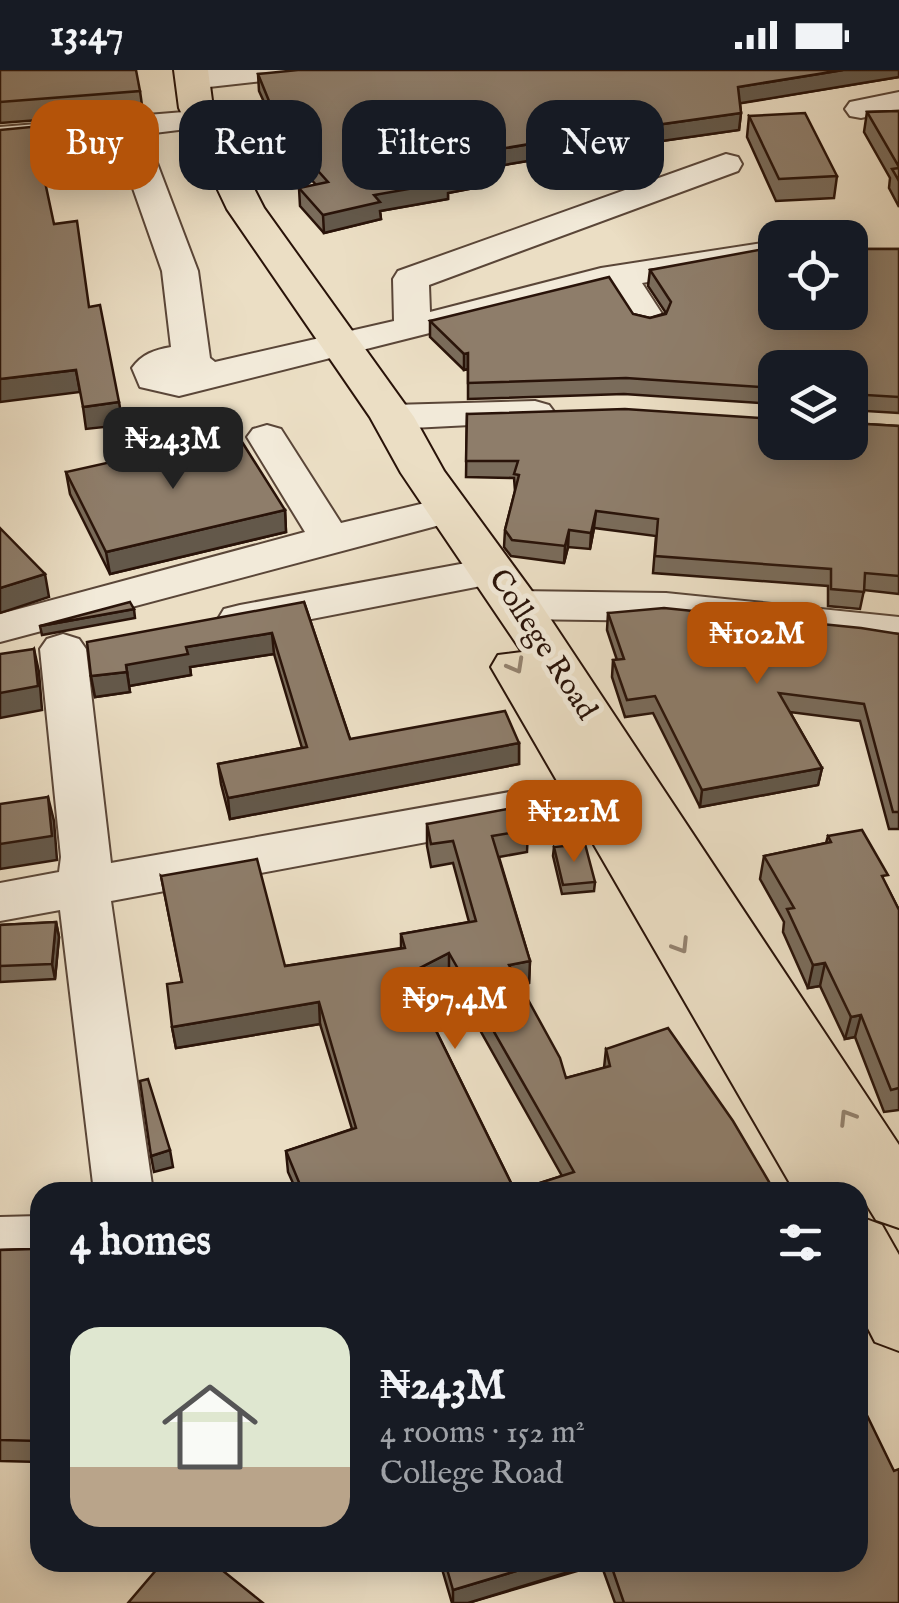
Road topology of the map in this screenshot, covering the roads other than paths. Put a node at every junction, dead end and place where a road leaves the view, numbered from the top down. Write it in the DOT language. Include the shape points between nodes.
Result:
graph roads {
  1 [pos="280,70"];
  2 [pos="185,85"];
  3 [pos="899,100"];
  4 [pos="159,103"];
  5 [pos="860,109"];
  6 [pos="30,134"];
  7 [pos="0,137"];
  8 [pos="726,164"];
  9 [pos="150,190"];
  10 [pos="758,254"];
  11 [pos="619,276"];
  12 [pos="648,320"];
  13 [pos="412,326"];
  14 [pos="325,350"];
  15 [pos="566,412"];
  16 [pos="392,417"];
  17 [pos="267,438"];
  18 [pos="425,516"];
  19 [pos="330,538"];
  20 [pos="466,576"];
  21 [pos="517,605"];
  22 [pos="200,626"];
  23 [pos="0,628"];
  24 [pos="899,631"];
  25 [pos="0,661"];
  26 [pos="588,795"];
  27 [pos="83,886"];
  28 [pos="0,902"];
  29 [pos="122,1182"];
  30 [pos="822,1182"];
  31 [pos="899,1200"];
  32 [pos="30,1242"];
  33 [pos="0,1243"];
  34 [pos="868,1263"];
  35 [pos="899,1320"];
  1 -- 2 [label="street"];
  2 -- 4 [label="street"];
  2 -- 14 [label="main road, College Road"];
  3 -- 5 [label="street"];
  6 -- 7 [label="street"];
  8 -- 13 [label="street" via="411,279"];
  9 -- 14 [label="street" via="180,271 194,369"];
  10 -- 11 [label="street"];
  11 -- 12 [label="street"];
  11 -- 13 [label="street"];
  13 -- 14 [label="street"];
  14 -- 16 [label="main road, College Road"];
  14 -- 18 [label="main road, College Road"];
  15 -- 16 [label="street"];
  16 -- 21 [label="main road, College Road"];
  17 -- 19 [label="street"];
  18 -- 19 [label="street"];
  18 -- 20 [label="main road, College Road"];
  19 -- 23 [label="street"];
  20 -- 22 [label="street"];
  20 -- 26 [label="main road, College Road, one-way"];
  21 -- 24 [label="street" via="666,608"];
  31 -- 21 [label="main road, College Road, one-way"];
  25 -- 27 [label="street" via="83,645"];
  26 -- 27 [label="street"];
  26 -- 30 [label="main road, College Road, one-way"];
  27 -- 28 [label="street"];
  27 -- 29 [label="street"];
  32 -- 33 [label="street"];
  34 -- 35 [label="main road"];
}
